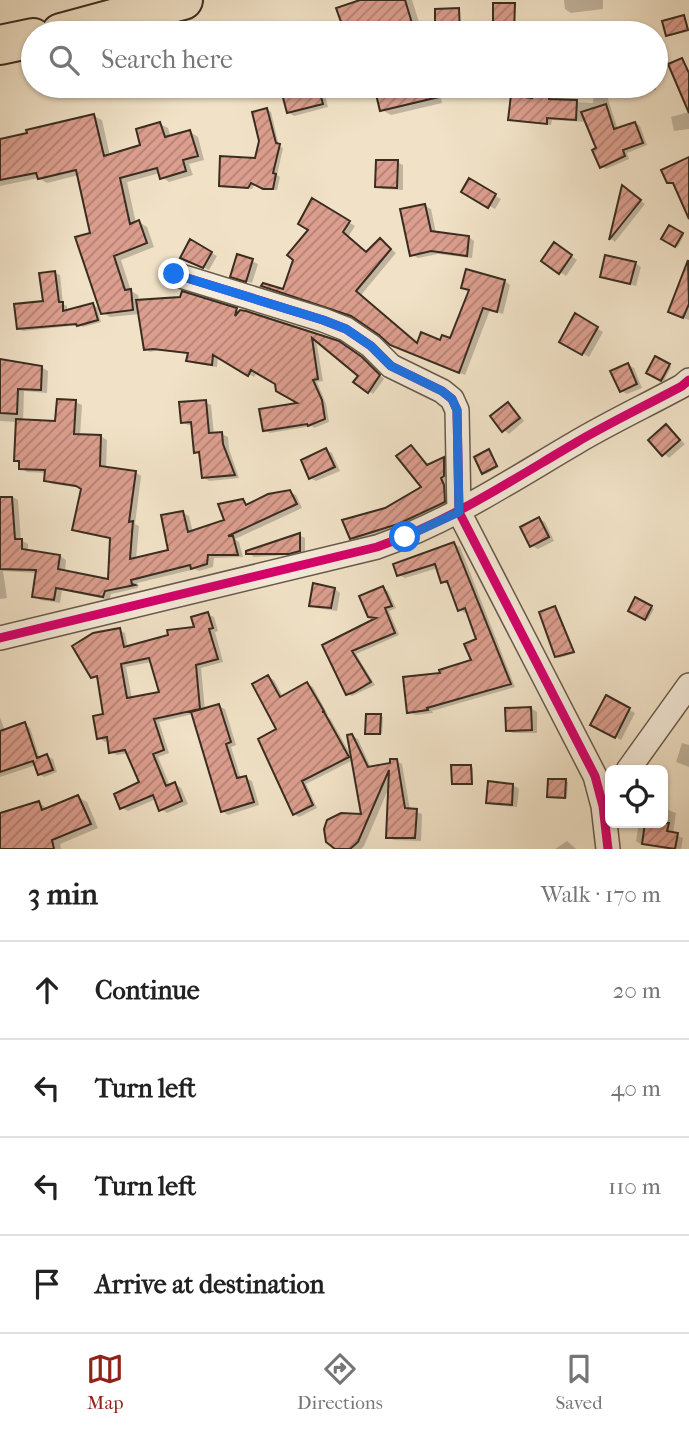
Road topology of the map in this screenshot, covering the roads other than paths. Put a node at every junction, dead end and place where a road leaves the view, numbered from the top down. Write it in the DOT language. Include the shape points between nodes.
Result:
graph roads {
  1 [pos="183,0"];
  2 [pos="105,21"];
  3 [pos="21,41"];
  4 [pos="0,45"];
  5 [pos="174,274"];
  6 [pos="689,380"];
  7 [pos="459,512"];
  8 [pos="0,638"];
  9 [pos="689,685"];
  10 [pos="632,765"];
  11 [pos="605,799"];
  12 [pos="607,828"];
  13 [pos="608,849"];
  1 -- 2 [label="highway"];
  3 -- 4 [label="highway"];
  5 -- 7 [label="street" via="346,329 391,366 452,399 457,410"];
  6 -- 7 [label="street"];
  7 -- 8 [label="street" via="377,547"];
  7 -- 11 [label="street"];
  9 -- 10 [label="street"];
  12 -- 13 [label="street"];
}
